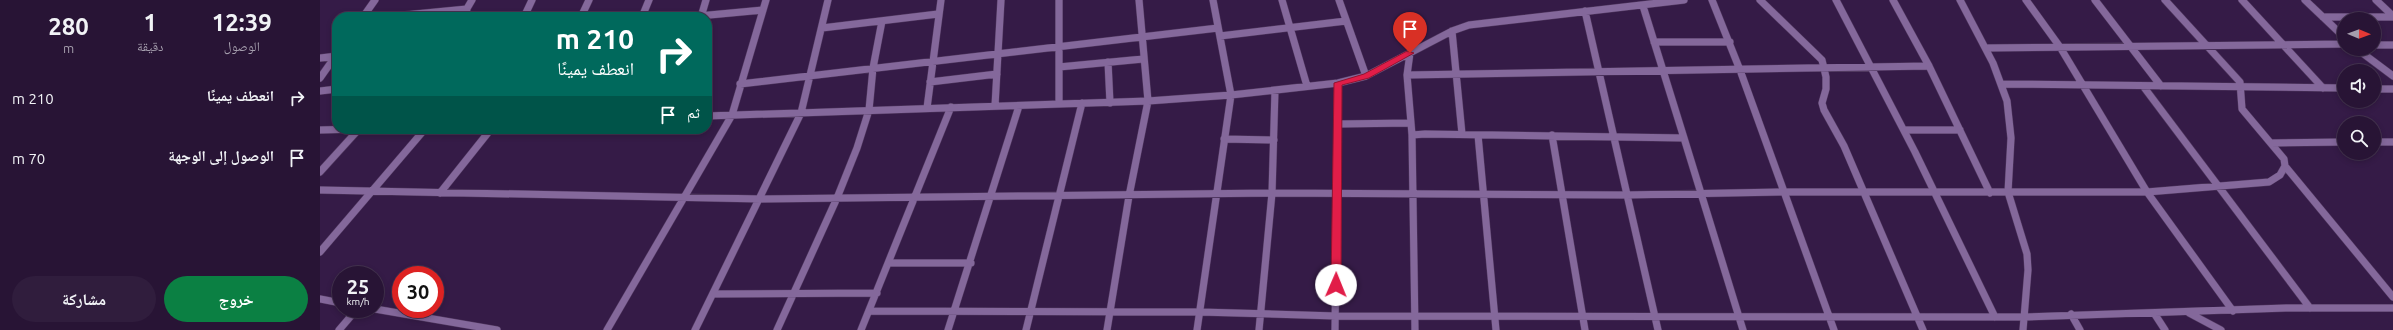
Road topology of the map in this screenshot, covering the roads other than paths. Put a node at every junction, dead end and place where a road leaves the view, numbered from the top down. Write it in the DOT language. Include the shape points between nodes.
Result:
graph roads {
  1 [pos="375,0"];
  2 [pos="472,0"];
  3 [pos="532,0"];
  4 [pos="589,0"];
  5 [pos="649,0"];
  6 [pos="706,0"];
  7 [pos="766,0"];
  8 [pos="828,0"];
  9 [pos="940,0"];
  10 [pos="1001,0"];
  11 [pos="1059,0"];
  12 [pos="1139,0"];
  13 [pos="1213,0"];
  14 [pos="1282,0"];
  15 [pos="1339,0"];
  16 [pos="1684,0"];
  17 [pos="1712,0"];
  18 [pos="1760,0"];
  19 [pos="1836,0"];
  20 [pos="1893,0"];
  21 [pos="1960,0"];
  22 [pos="2026,0"];
  23 [pos="2095,0"];
  24 [pos="2165,0"];
  25 [pos="2242,0"];
  26 [pos="2305,0"];
  27 [pos="2376,0"];
  28 [pos="1643,6"];
  29 [pos="467,8"];
  30 [pos="763,10"];
  31 [pos="1585,11"];
  32 [pos="367,12"];
  33 [pos="430,12"];
  34 [pos="465,12"];
  35 [pos="526,12"];
  36 [pos="583,12"];
  37 [pos="644,12"];
  38 [pos="702,12"];
  39 [pos="938,14"];
  40 [pos="712,15"];
  41 [pos="2393,16"];
  42 [pos="2323,17"];
  43 [pos="882,21"];
  44 [pos="1346,21"];
  45 [pos="822,28"];
  46 [pos="1218,28"];
  47 [pos="1290,28"];
  48 [pos="2337,30"];
  49 [pos="1452,31"];
  50 [pos="1142,36"];
  51 [pos="1220,36"];
  52 [pos="1654,42"];
  53 [pos="1730,42"];
  54 [pos="2282,44"];
  55 [pos="2337,44"];
  56 [pos="2381,45"];
  57 [pos="2393,45"];
  58 [pos="1059,46"];
  59 [pos="2205,46"];
  60 [pos="2060,47"];
  61 [pos="2131,47"];
  62 [pos="1986,48"];
  63 [pos="999,53"];
  64 [pos="1410,53"];
  65 [pos="332,56"];
  66 [pos="2366,56"];
  67 [pos="320,58"];
  68 [pos="1143,59"];
  69 [pos="332,62"];
  70 [pos="933,62"];
  71 [pos="1108,62"];
  72 [pos="1929,66"];
  73 [pos="1059,67"];
  74 [pos="1871,67"];
  75 [pos="873,68"];
  76 [pos="1826,68"];
  77 [pos="1740,70"];
  78 [pos="1664,71"];
  79 [pos="1600,72"];
  80 [pos="997,74"];
  81 [pos="1407,75"];
  82 [pos="1455,75"];
  83 [pos="808,76"];
  84 [pos="1366,76"];
  85 [pos="2393,76"];
  86 [pos="320,78"];
  87 [pos="930,82"];
  88 [pos="1338,83"];
  89 [pos="740,84"];
  90 [pos="2002,84"];
  91 [pos="1307,86"];
  92 [pos="2084,86"];
  93 [pos="2144,86"];
  94 [pos="2161,86"];
  95 [pos="2242,87"];
  96 [pos="2323,88"];
  97 [pos="2337,88"];
  98 [pos="2381,89"];
  99 [pos="2393,89"];
  100 [pos="332,90"];
  101 [pos="1275,90"];
  102 [pos="320,91"];
  103 [pos="1231,95"];
  104 [pos="1148,101"];
  105 [pos="1110,103"];
  106 [pos="1059,104"];
  107 [pos="1082,104"];
  108 [pos="995,106"];
  109 [pos="1019,106"];
  110 [pos="951,107"];
  111 [pos="927,108"];
  112 [pos="869,110"];
  113 [pos="801,113"];
  114 [pos="732,115"];
  115 [pos="712,116"];
  116 [pos="1411,123"];
  117 [pos="1339,124"];
  118 [pos="320,130"];
  119 [pos="332,130"];
  120 [pos="1904,130"];
  121 [pos="1960,130"];
  122 [pos="354,134"];
  123 [pos="421,134"];
  124 [pos="487,134"];
  125 [pos="1462,134"];
  126 [pos="1478,134"];
  127 [pos="1412,135"];
  128 [pos="1552,135"];
  129 [pos="1614,137"];
  130 [pos="1684,138"];
  131 [pos="1224,139"];
  132 [pos="1274,140"];
  133 [pos="2337,142"];
  134 [pos="2381,142"];
  135 [pos="2393,142"];
  136 [pos="2271,143"];
  137 [pos="2285,166"];
  138 [pos="320,172"];
  139 [pos="2219,187"];
  140 [pos="320,190"];
  141 [pos="372,192"];
  142 [pos="1338,192"];
  143 [pos="1413,192"];
  144 [pos="1783,192"];
  145 [pos="1864,192"];
  146 [pos="1934,192"];
  147 [pos="2008,192"];
  148 [pos="2147,192"];
  149 [pos="440,193"];
  150 [pos="1272,193"];
  151 [pos="1482,193"];
  152 [pos="1990,193"];
  153 [pos="1218,194"];
  154 [pos="1562,194"];
  155 [pos="1702,194"];
  156 [pos="1626,195"];
  157 [pos="1129,196"];
  158 [pos="915,197"];
  159 [pos="992,197"];
  160 [pos="1060,197"];
  161 [pos="837,198"];
  162 [pos="684,199"];
  163 [pos="761,199"];
  164 [pos="320,252"];
  165 [pos="889,263"];
  166 [pos="971,263"];
  167 [pos="794,292"];
  168 [pos="876,293"];
  169 [pos="713,294"];
  170 [pos="2393,297"];
  171 [pos="320,299"];
  172 [pos="332,301"];
  173 [pos="2310,308"];
  174 [pos="2393,308"];
  175 [pos="384,311"];
  176 [pos="869,311"];
  177 [pos="2233,311"];
  178 [pos="1030,312"];
  179 [pos="1110,312"];
  180 [pos="1200,312"];
  181 [pos="2187,312"];
  182 [pos="954,313"];
  183 [pos="2154,313"];
  184 [pos="1261,314"];
  185 [pos="2071,314"];
  186 [pos="1336,316"];
  187 [pos="1415,316"];
  188 [pos="1495,316"];
  189 [pos="1583,316"];
  190 [pos="1654,316"];
  191 [pos="1740,317"];
  192 [pos="1830,317"];
  193 [pos="1917,317"];
  194 [pos="1995,317"];
  195 [pos="2025,317"];
  196 [pos="349,318"];
  197 [pos="339,330"];
  198 [pos="497,330"];
  199 [pos="607,330"];
  200 [pos="695,330"];
  201 [pos="777,330"];
  202 [pos="861,330"];
  203 [pos="948,330"];
  204 [pos="1026,330"];
  205 [pos="1107,330"];
  206 [pos="1197,330"];
  207 [pos="1259,330"];
  208 [pos="1335,330"];
  209 [pos="1415,330"];
  210 [pos="1496,330"];
  211 [pos="1585,330"];
  212 [pos="1658,330"];
  213 [pos="1743,330"];
  214 [pos="1834,330"];
  215 [pos="1923,330"];
  216 [pos="2023,330"];
  217 [pos="2080,330"];
  218 [pos="2165,330"];
  219 [pos="2221,330"];
  1 -- 32 [label="street"];
  2 -- 29 [label="street"];
  3 -- 35 [label="street"];
  4 -- 36 [label="street"];
  5 -- 37 [label="street"];
  6 -- 38 [label="street"];
  7 -- 30 [label="street"];
  8 -- 45 [label="street"];
  9 -- 39 [label="street"];
  10 -- 63 [label="street"];
  11 -- 58 [label="street"];
  12 -- 50 [label="street"];
  13 -- 46 [label="street"];
  14 -- 47 [label="street"];
  15 -- 44 [label="street"];
  16 -- 28 [label="street"];
  17 -- 53 [label="street"];
  18 -- 76 [label="street" via="1817,53"];
  19 -- 74 [label="street"];
  20 -- 72 [label="street"];
  21 -- 62 [label="street"];
  22 -- 60 [label="street"];
  23 -- 61 [label="street"];
  24 -- 59 [label="street"];
  25 -- 54 [label="street"];
  26 -- 42 [label="street"];
  27 -- 41 [label="street"];
  28 -- 31 [label="street"];
  28 -- 52 [label="street"];
  29 -- 33 [label="street"];
  29 -- 34 [label="street"];
  30 -- 40 [label="street"];
  30 -- 89 [label="street"];
  31 -- 49 [label="street" via="1490,22"];
  31 -- 79 [label="street"];
  39 -- 43 [label="street"];
  39 -- 70 [label="street"];
  41 -- 42 [label="street"];
  42 -- 48 [label="street"];
  43 -- 45 [label="street"];
  43 -- 75 [label="street"];
  44 -- 47 [label="street"];
  44 -- 84 [label="street"];
  45 -- 83 [label="street"];
  46 -- 50 [label="street"];
  46 -- 51 [label="street"];
  47 -- 51 [label="street"];
  47 -- 91 [label="street"];
  49 -- 64 [label="street"];
  49 -- 82 [label="street"];
  50 -- 58 [label="street"];
  50 -- 68 [label="street"];
  51 -- 103 [label="street"];
  52 -- 53 [label="street"];
  52 -- 78 [label="street"];
  53 -- 77 [label="street"];
  54 -- 55 [label="street"];
  54 -- 59 [label="street"];
  54 -- 96 [label="street"];
  56 -- 57 [label="street"];
  58 -- 63 [label="street"];
  58 -- 73 [label="street"];
  59 -- 61 [label="street"];
  59 -- 95 [label="street"];
  60 -- 61 [label="street"];
  60 -- 62 [label="street"];
  60 -- 92 [label="street"];
  61 -- 94 [label="street"];
  62 -- 90 [label="street"];
  63 -- 70 [label="street"];
  63 -- 80 [label="street"];
  64 -- 81 [label="street"];
  64 -- 84 [label="street"];
  65 -- 67 [label="street"];
  66 -- 85 [label="street"];
  68 -- 71 [label="street"];
  68 -- 104 [label="street"];
  69 -- 86 [label="street"];
  70 -- 75 [label="street"];
  70 -- 87 [label="street"];
  71 -- 73 [label="street"];
  71 -- 105 [label="street"];
  72 -- 74 [label="street"];
  72 -- 121 [label="street"];
  73 -- 106 [label="street"];
  74 -- 76 [label="street"];
  74 -- 120 [label="street"];
  75 -- 83 [label="street"];
  75 -- 112 [label="street"];
  76 -- 77 [label="street"];
  76 -- 145 [label="street" via="1826,89 1822,102 1824,110 1844,146"];
  77 -- 78 [label="street"];
  77 -- 144 [label="street"];
  78 -- 79 [label="street"];
  78 -- 130 [label="street"];
  79 -- 82 [label="street"];
  79 -- 129 [label="street"];
  80 -- 87 [label="street"];
  80 -- 108 [label="street"];
  81 -- 82 [label="street"];
  81 -- 116 [label="street"];
  82 -- 125 [label="street"];
  83 -- 89 [label="street"];
  83 -- 113 [label="street"];
  84 -- 88 [label="street"];
  87 -- 111 [label="street"];
  88 -- 91 [label="street"];
  88 -- 117 [label="street"];
  89 -- 114 [label="street"];
  90 -- 92 [label="street"];
  90 -- 147 [label="street" via="2011,138"];
  91 -- 101 [label="street"];
  92 -- 93 [label="street"];
  92 -- 148 [label="street"];
  93 -- 94 [label="street"];
  93 -- 139 [label="street"];
  94 -- 95 [label="street"];
  95 -- 96 [label="street"];
  95 -- 136 [label="street" via="2242,109"];
  96 -- 97 [label="street"];
  98 -- 99 [label="street"];
  100 -- 102 [label="street"];
  101 -- 103 [label="street"];
  101 -- 132 [label="street"];
  103 -- 104 [label="street"];
  103 -- 131 [label="street"];
  104 -- 105 [label="street"];
  104 -- 157 [label="street"];
  105 -- 107 [label="street"];
  106 -- 107 [label="street"];
  106 -- 109 [label="street"];
  107 -- 160 [label="street"];
  108 -- 109 [label="street"];
  108 -- 110 [label="street"];
  109 -- 159 [label="street"];
  110 -- 111 [label="street"];
  110 -- 158 [label="street"];
  111 -- 112 [label="street"];
  112 -- 113 [label="street"];
  112 -- 161 [label="street"];
  113 -- 114 [label="street"];
  113 -- 163 [label="street"];
  114 -- 115 [label="street"];
  114 -- 162 [label="street"];
  116 -- 117 [label="street"];
  116 -- 127 [label="street"];
  117 -- 142 [label="street"];
  118 -- 119 [label="street"];
  120 -- 121 [label="street"];
  120 -- 146 [label="street"];
  121 -- 152 [label="street"];
  122 -- 138 [label="street"];
  123 -- 141 [label="street"];
  124 -- 149 [label="street"];
  125 -- 126 [label="street"];
  125 -- 127 [label="street"];
  126 -- 128 [label="street"];
  126 -- 151 [label="street"];
  127 -- 143 [label="street"];
  128 -- 129 [label="street"];
  128 -- 154 [label="street"];
  129 -- 130 [label="street"];
  129 -- 156 [label="street"];
  130 -- 155 [label="street"];
  131 -- 132 [label="street"];
  131 -- 153 [label="street"];
  132 -- 150 [label="street"];
  133 -- 136 [label="street"];
  134 -- 135 [label="street"];
  136 -- 137 [label="street" via="2284,159"];
  137 -- 139 [label="street" via="2280,175 2269,182"];
  137 -- 170 [label="street"];
  139 -- 148 [label="street"];
  139 -- 173 [label="street"];
  140 -- 141 [label="street"];
  141 -- 149 [label="street"];
  141 -- 164 [label="street"];
  142 -- 143 [label="street"];
  142 -- 150 [label="street"];
  142 -- 186 [label="street"];
  143 -- 151 [label="street"];
  143 -- 187 [label="street"];
  144 -- 145 [label="street"];
  144 -- 155 [label="street"];
  144 -- 192 [label="street"];
  145 -- 146 [label="street"];
  145 -- 193 [label="street"];
  146 -- 152 [label="street"];
  146 -- 194 [label="street"];
  147 -- 148 [label="street"];
  147 -- 152 [label="street"];
  147 -- 195 [label="street" via="2027,254"];
  148 -- 177 [label="street"];
  149 -- 162 [label="street"];
  150 -- 153 [label="street"];
  150 -- 184 [label="street"];
  151 -- 154 [label="street"];
  151 -- 188 [label="street"];
  153 -- 157 [label="street"];
  153 -- 180 [label="street"];
  154 -- 156 [label="street"];
  154 -- 189 [label="street"];
  155 -- 156 [label="street"];
  155 -- 191 [label="street"];
  156 -- 190 [label="street"];
  157 -- 160 [label="street"];
  157 -- 179 [label="street"];
  158 -- 159 [label="street"];
  158 -- 161 [label="street"];
  158 -- 165 [label="street"];
  159 -- 160 [label="street"];
  159 -- 166 [label="street"];
  160 -- 178 [label="street"];
  161 -- 163 [label="street"];
  161 -- 167 [label="street"];
  162 -- 163 [label="street"];
  162 -- 199 [label="street"];
  163 -- 169 [label="street"];
  165 -- 166 [label="street"];
  165 -- 168 [label="street"];
  166 -- 182 [label="street"];
  167 -- 168 [label="street"];
  167 -- 169 [label="street"];
  167 -- 201 [label="street"];
  168 -- 176 [label="street"];
  169 -- 200 [label="street"];
  171 -- 172 [label="street"];
  173 -- 174 [label="street"];
  173 -- 177 [label="street"];
  175 -- 198 [label="street"];
  176 -- 182 [label="street"];
  176 -- 202 [label="street"];
  177 -- 181 [label="street"];
  178 -- 179 [label="street"];
  178 -- 182 [label="street"];
  178 -- 204 [label="street"];
  179 -- 180 [label="street"];
  179 -- 205 [label="street"];
  180 -- 184 [label="street"];
  180 -- 206 [label="street"];
  181 -- 183 [label="street"];
  181 -- 219 [label="street"];
  182 -- 203 [label="street"];
  183 -- 185 [label="street"];
  183 -- 218 [label="street"];
  184 -- 186 [label="street"];
  184 -- 207 [label="street"];
  185 -- 195 [label="street"];
  185 -- 217 [label="street"];
  186 -- 187 [label="street"];
  186 -- 208 [label="street"];
  187 -- 188 [label="street"];
  187 -- 209 [label="street"];
  188 -- 189 [label="street"];
  188 -- 210 [label="street"];
  189 -- 190 [label="street"];
  189 -- 211 [label="street"];
  190 -- 191 [label="street"];
  190 -- 212 [label="street"];
  191 -- 192 [label="street"];
  191 -- 213 [label="street"];
  192 -- 193 [label="street"];
  192 -- 214 [label="street"];
  193 -- 194 [label="street"];
  193 -- 215 [label="street"];
  194 -- 195 [label="street"];
  195 -- 216 [label="street"];
  196 -- 197 [label="street"];
}
